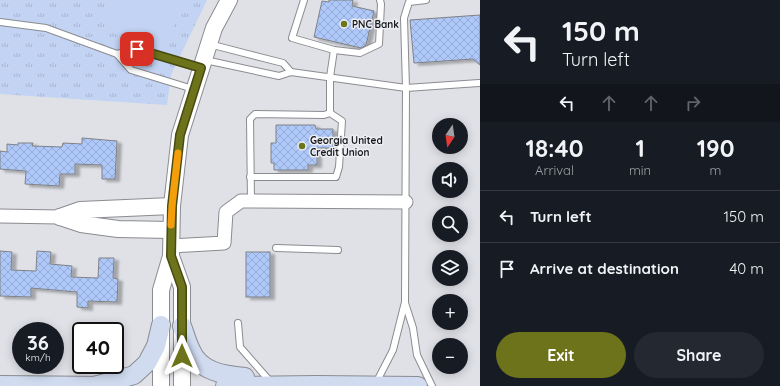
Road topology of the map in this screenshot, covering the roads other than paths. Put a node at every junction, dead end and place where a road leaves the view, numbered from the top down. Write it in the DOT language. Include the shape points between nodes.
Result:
graph roads {
  1 [pos="229,0"];
  2 [pos="304,0"];
  3 [pos="380,0"];
  4 [pos="426,0"];
  5 [pos="0,22"];
  6 [pos="209,44"];
  7 [pos="334,50"];
  8 [pos="117,54"];
  9 [pos="202,64"];
  10 [pos="291,72"];
  11 [pos="330,77"];
  12 [pos="480,83"];
  13 [pos="406,88"];
  14 [pos="194,90"];
  15 [pos="330,114"];
  16 [pos="250,177"];
  17 [pos="251,201"];
  18 [pos="406,202"];
  19 [pos="172,206"];
  20 [pos="0,216"];
  21 [pos="60,217"];
  22 [pos="171,230"];
  23 [pos="276,248"];
  24 [pos="338,250"];
  25 [pos="171,251"];
  26 [pos="405,302"];
  27 [pos="238,323"];
  28 [pos="161,325"];
  29 [pos="182,326"];
  30 [pos="268,380"];
  31 [pos="0,385"];
  32 [pos="317,385"];
  33 [pos="94,386"];
  34 [pos="106,386"];
  35 [pos="161,386"];
  36 [pos="182,386"];
  37 [pos="225,386"];
  38 [pos="374,386"];
  39 [pos="418,386"];
  40 [pos="432,386"];
  1 -- 6 [label="street" via="214,28"];
  2 -- 7 [label="lane" via="292,38"];
  3 -- 7 [label="lane" via="379,44 360,53"];
  4 -- 13 [label="lane" via="409,2 404,18"];
  5 -- 8 [label="lane" via="46,28"];
  6 -- 9 [label="street"];
  6 -- 10 [label="lane" via="283,63"];
  7 -- 11 [label="lane"];
  8 -- 9 [label="lane" via="137,49"];
  8 -- 14 [label="lane" via="131,70"];
  9 -- 10 [label="lane" via="279,76"];
  9 -- 14 [label="street"];
  10 -- 11 [label="lane"];
  11 -- 13 [label="lane"];
  11 -- 15 [label="lane"];
  12 -- 13 [label="lane"];
  13 -- 18 [label="lane"];
  14 -- 19 [label="street" via="180,135"];
  15 -- 16 [label="lane" via="255,114 250,119"];
  15 -- 16 [label="lane" via="342,121 336,177"];
  16 -- 17 [label="lane"];
  17 -- 18 [label="street"];
  17 -- 25 [label="street" via="240,201 226,212 224,243 202,244"];
  18 -- 26 [label="lane"];
  19 -- 21 [label="street" via="80,210"];
  19 -- 22 [label="street"];
  20 -- 21 [label="street"];
  21 -- 22 [label="street" via="81,224 118,229"];
  22 -- 25 [label="street"];
  23 -- 24 [label="lane"];
  25 -- 28 [label="street" via="161,290"];
  25 -- 29 [label="street" via="182,287"];
  26 -- 38 [label="lane" via="393,350"];
  26 -- 40 [label="lane" via="413,328 417,355"];
  27 -- 30 [label="lane" via="240,347"];
  28 -- 33 [label="main road" via="156,346 147,363 134,375"];
  28 -- 35 [label="street"];
  29 -- 30 [label="main road" via="196,359 214,372"];
  29 -- 36 [label="street"];
  30 -- 32 [label="main road"];
  31 -- 33 [label="main road"];
  32 -- 37 [label="main road"];
  32 -- 38 [label="main road"];
  33 -- 34 [label="main road"];
  38 -- 39 [label="main road"];
}
